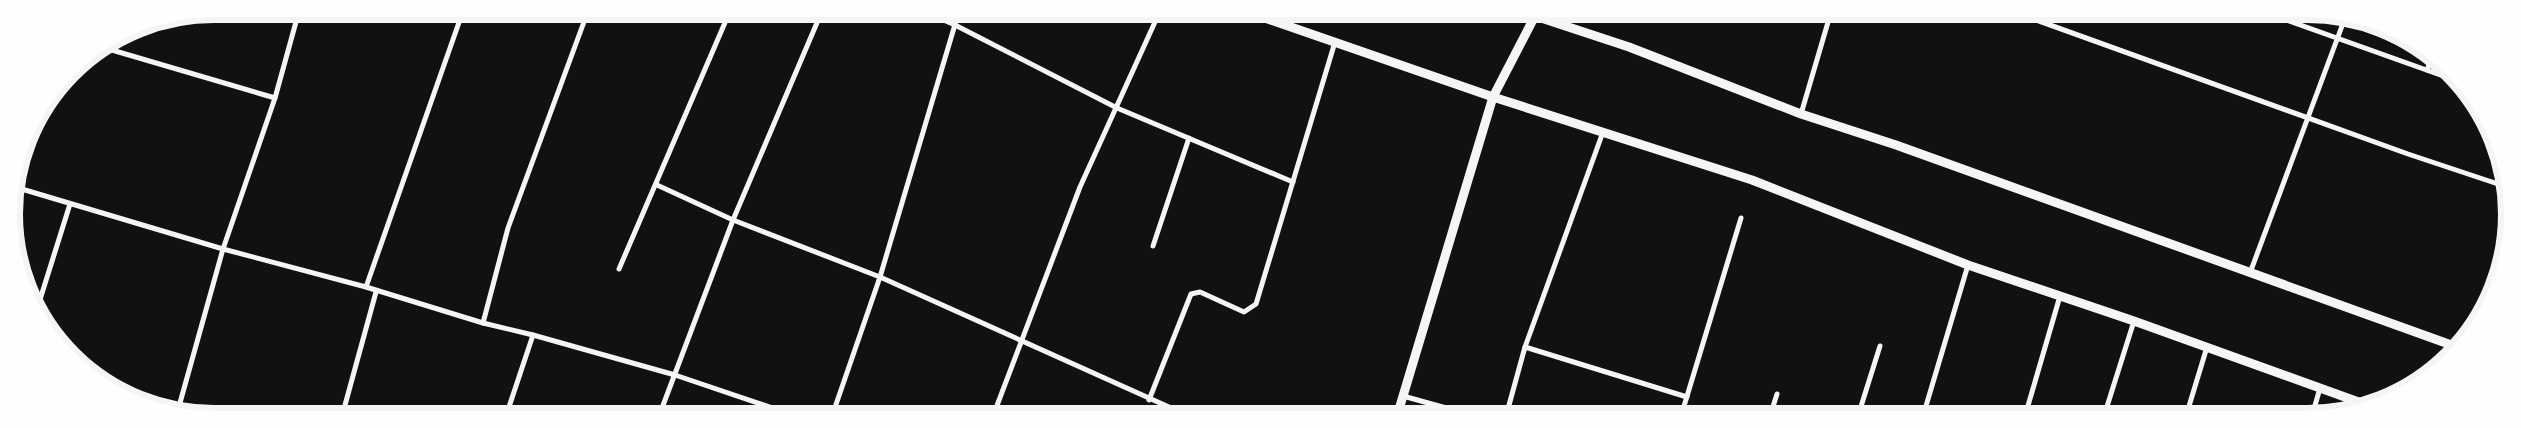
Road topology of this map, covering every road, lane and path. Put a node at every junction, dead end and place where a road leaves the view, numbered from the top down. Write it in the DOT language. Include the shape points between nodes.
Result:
graph roads {
  1 [pos="297,20"];
  2 [pos="460,20"];
  3 [pos="585,20"];
  4 [pos="726,20"];
  5 [pos="818,20"];
  6 [pos="944,20"];
  7 [pos="956,20"];
  8 [pos="1156,20"];
  9 [pos="1269,20"];
  10 [pos="1533,20"];
  11 [pos="1553,20"];
  12 [pos="1829,20"];
  13 [pos="2036,20"];
  14 [pos="2290,20"];
  15 [pos="2343,24"];
  16 [pos="955,25"];
  17 [pos="2338,38"];
  18 [pos="1335,42"];
  19 [pos="111,50"];
  20 [pos="2429,63"];
  21 [pos="2427,70"];
  22 [pos="2443,76"];
  23 [pos="1493,97"];
  24 [pos="275,98"];
  25 [pos="1117,108"];
  26 [pos="1801,114"];
  27 [pos="2309,118"];
  28 [pos="1603,132"];
  29 [pos="1189,138"];
  30 [pos="1293,182"];
  31 [pos="2498,184"];
  32 [pos="657,185"];
  33 [pos="22,189"];
  34 [pos="70,204"];
  35 [pos="1741,218"];
  36 [pos="734,220"];
  37 [pos="1154,246"];
  38 [pos="223,249"];
  39 [pos="1968,265"];
  40 [pos="619,269"];
  41 [pos="2250,273"];
  42 [pos="880,277"];
  43 [pos="366,287"];
  44 [pos="376,292"];
  45 [pos="2060,296"];
  46 [pos="40,300"];
  47 [pos="2134,321"];
  48 [pos="482,323"];
  49 [pos="534,335"];
  50 [pos="1022,342"];
  51 [pos="2450,345"];
  52 [pos="1880,346"];
  53 [pos="1525,347"];
  54 [pos="2207,348"];
  55 [pos="675,375"];
  56 [pos="2320,388"];
  57 [pos="1777,394"];
  58 [pos="1404,396"];
  59 [pos="1686,397"];
  60 [pos="1149,400"];
  61 [pos="2356,401"];
  62 [pos="180,405"];
  63 [pos="344,408"];
  64 [pos="509,408"];
  65 [pos="662,408"];
  66 [pos="772,408"];
  67 [pos="835,408"];
  68 [pos="996,408"];
  69 [pos="1169,408"];
  70 [pos="1400,408"];
  71 [pos="1447,408"];
  72 [pos="1508,408"];
  73 [pos="1683,408"];
  74 [pos="1773,408"];
  75 [pos="1861,408"];
  76 [pos="1925,408"];
  77 [pos="2027,408"];
  78 [pos="2107,408"];
  79 [pos="2188,408"];
  80 [pos="2314,408"];
  1 -- 24 [label="street"];
  2 -- 43 [label="street"];
  3 -- 48 [label="street" via="508,228"];
  4 -- 32 [label="street"];
  5 -- 36 [label="street"];
  6 -- 16 [label="street"];
  7 -- 16 [label="street"];
  8 -- 25 [label="street"];
  9 -- 18 [label="street"];
  10 -- 23 [label="street"];
  11 -- 26 [label="street"];
  12 -- 26 [label="street"];
  13 -- 27 [label="street"];
  14 -- 17 [label="street"];
  15 -- 17 [label="street"];
  16 -- 25 [label="street"];
  16 -- 42 [label="street"];
  17 -- 21 [label="street"];
  17 -- 27 [label="street"];
  18 -- 23 [label="street"];
  18 -- 30 [label="street"];
  19 -- 24 [label="street"];
  20 -- 21 [label="street"];
  21 -- 22 [label="street"];
  23 -- 28 [label="street"];
  23 -- 58 [label="street"];
  24 -- 38 [label="street"];
  25 -- 29 [label="street"];
  25 -- 50 [label="street" via="1080,187"];
  26 -- 41 [label="street"];
  27 -- 31 [label="street"];
  27 -- 41 [label="street"];
  28 -- 39 [label="street" via="1752,180"];
  28 -- 53 [label="street"];
  29 -- 30 [label="street"];
  29 -- 37 [label="street"];
  30 -- 60 [label="street" via="1256,304 1244,312 1200,292 1191,294"];
  32 -- 36 [label="street"];
  32 -- 40 [label="street"];
  33 -- 34 [label="street"];
  34 -- 38 [label="street"];
  34 -- 46 [label="street"];
  35 -- 59 [label="street"];
  36 -- 42 [label="street"];
  36 -- 55 [label="street"];
  38 -- 43 [label="street"];
  38 -- 62 [label="street"];
  39 -- 45 [label="street"];
  39 -- 76 [label="street"];
  41 -- 51 [label="street"];
  42 -- 50 [label="street"];
  42 -- 67 [label="street"];
  43 -- 44 [label="street"];
  44 -- 48 [label="street"];
  44 -- 63 [label="street"];
  45 -- 47 [label="street"];
  45 -- 77 [label="street"];
  47 -- 54 [label="street"];
  47 -- 78 [label="street"];
  48 -- 49 [label="street"];
  49 -- 55 [label="street"];
  49 -- 64 [label="street"];
  50 -- 60 [label="street"];
  50 -- 68 [label="street"];
  52 -- 75 [label="street"];
  53 -- 59 [label="street"];
  53 -- 72 [label="street"];
  54 -- 56 [label="street"];
  54 -- 79 [label="street"];
  55 -- 65 [label="street"];
  55 -- 66 [label="street"];
  56 -- 61 [label="street"];
  56 -- 80 [label="street"];
  57 -- 74 [label="street"];
  58 -- 70 [label="street"];
  58 -- 71 [label="street"];
  59 -- 73 [label="street"];
  60 -- 69 [label="street"];
}
